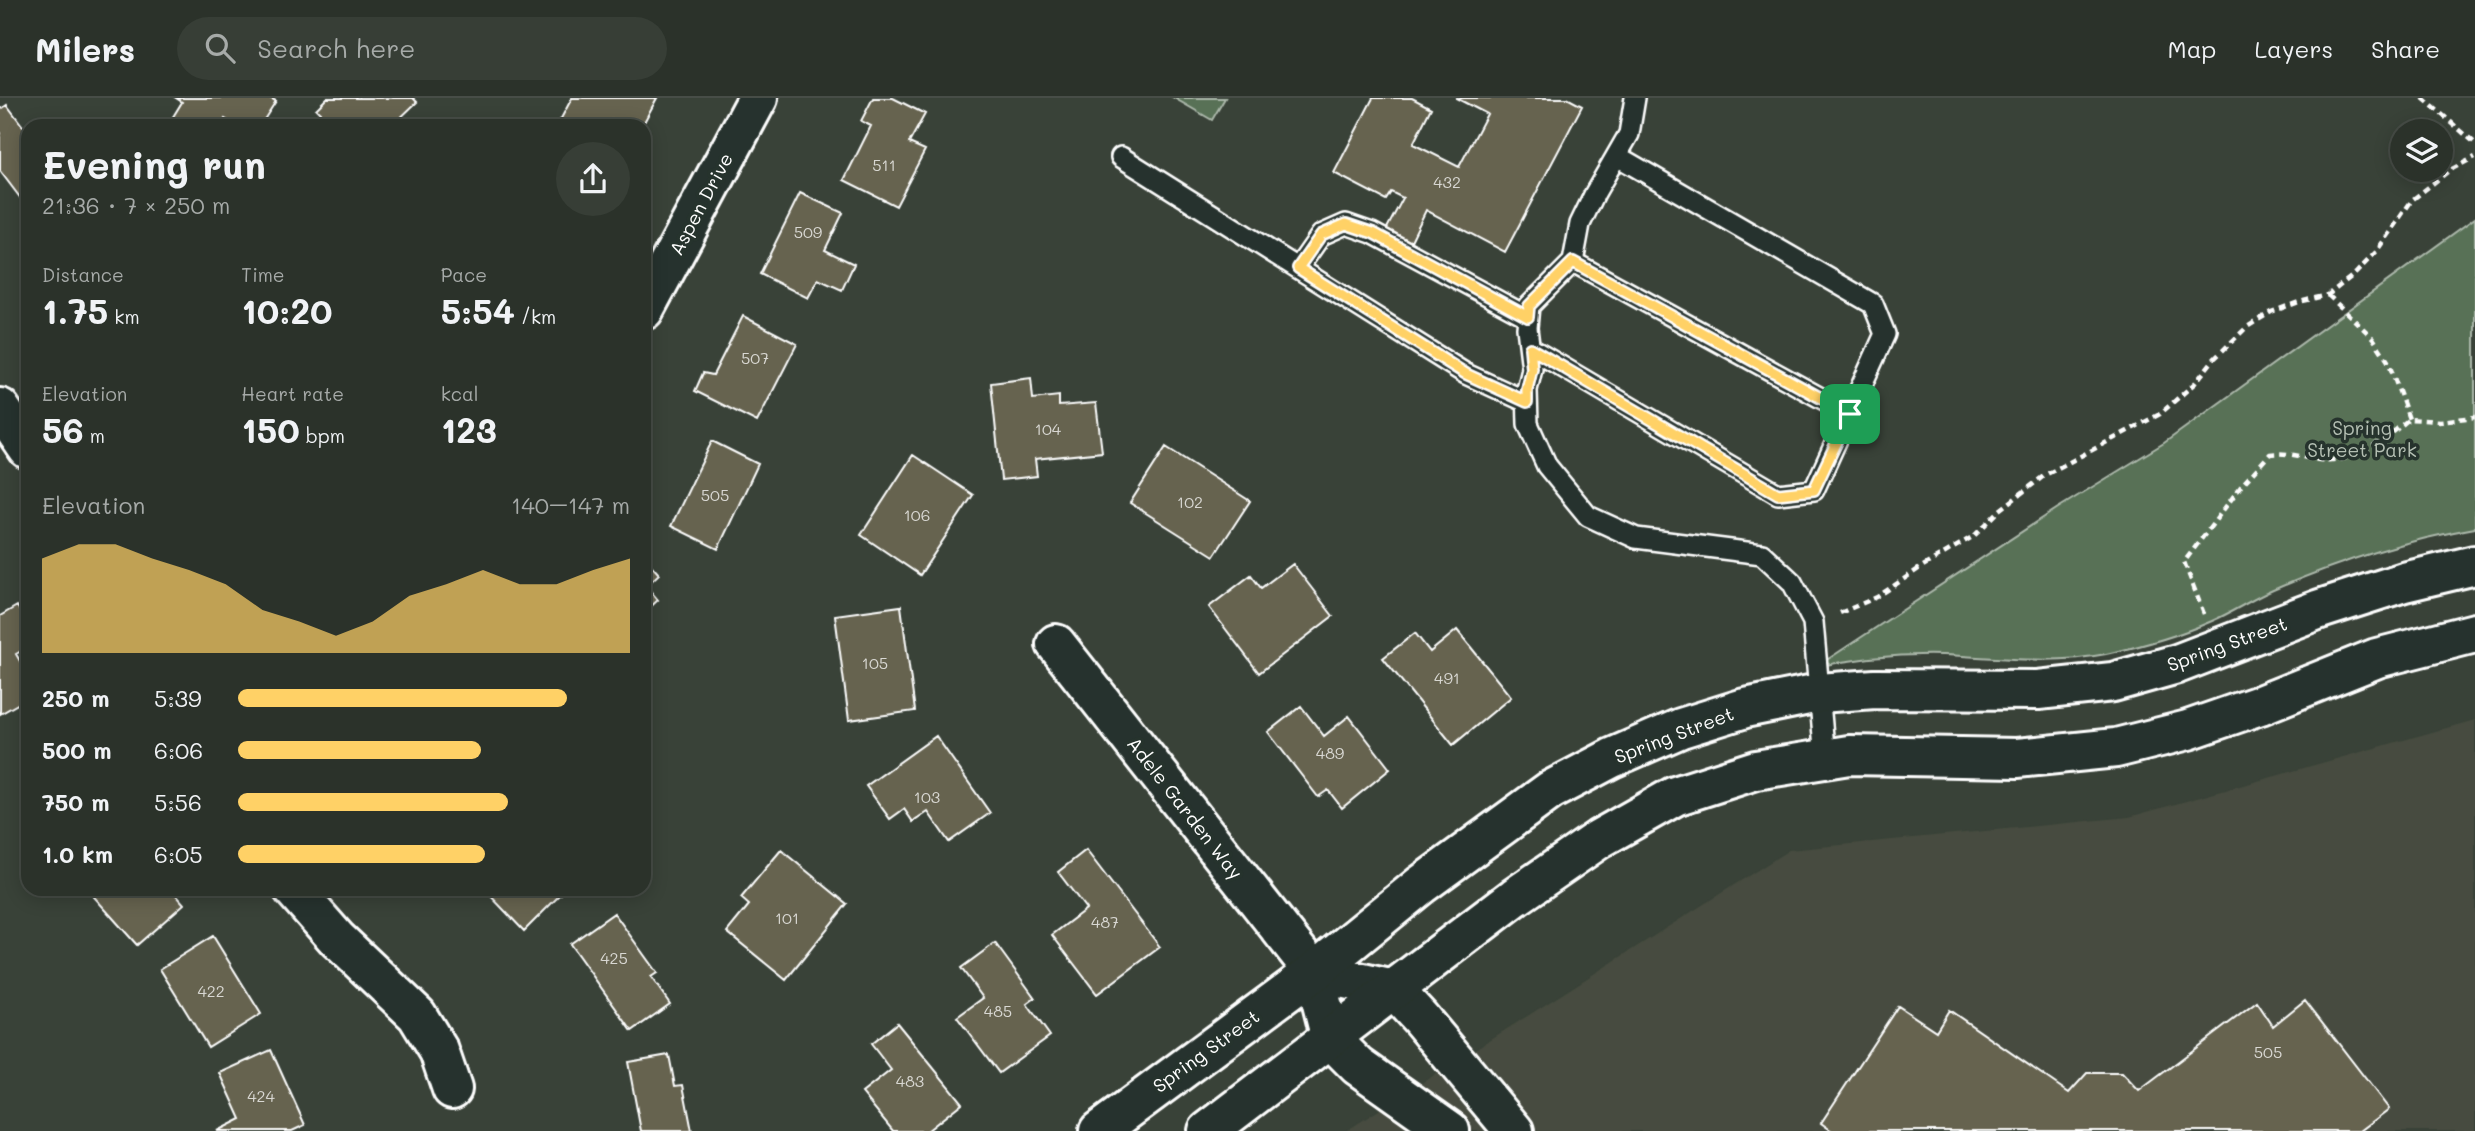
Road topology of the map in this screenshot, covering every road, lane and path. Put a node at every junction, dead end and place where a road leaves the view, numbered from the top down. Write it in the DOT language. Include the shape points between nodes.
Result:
graph roads {
  1 [pos="758,98"];
  2 [pos="1635,98"];
  3 [pos="2423,98"];
  4 [pos="2475,142"];
  5 [pos="1121,156"];
  6 [pos="1617,156"];
  7 [pos="2475,157"];
  8 [pos="1573,262"];
  9 [pos="1298,268"];
  10 [pos="2328,295"];
  11 [pos="651,297"];
  12 [pos="1528,317"];
  13 [pos="1530,348"];
  14 [pos="1527,402"];
  15 [pos="0,408"];
  16 [pos="1850,414"];
  17 [pos="2475,417"];
  18 [pos="2409,419"];
  19 [pos="21,439"];
  20 [pos="2475,565"];
  21 [pos="1813,622"];
  22 [pos="2209,624"];
  23 [pos="2475,633"];
  24 [pos="1056,644"];
  25 [pos="1819,693"];
  26 [pos="1825,760"];
  27 [pos="299,896"];
  28 [pos="1314,972"];
  29 [pos="1394,990"];
  30 [pos="1331,1039"];
  31 [pos="452,1089"];
  32 [pos="1099,1131"];
  33 [pos="1208,1131"];
  34 [pos="1450,1131"];
  35 [pos="1514,1131"];
  1 -- 11 [label="main road, Aspen Drive"];
  2 -- 6 [label="lane" via="1629,134"];
  3 -- 4 [label="path"];
  5 -- 9 [label="lane"];
  6 -- 8 [label="lane" via="1580,224"];
  6 -- 16 [label="lane" via="1873,304 1885,334"];
  7 -- 10 [label="path" via="2412,200 2376,252"];
  8 -- 12 [label="lane" via="1529,306"];
  8 -- 16 [label="lane"];
  9 -- 12 [label="lane" via="1321,235 1346,224 1373,233"];
  9 -- 14 [label="lane" via="1466,374"];
  10 -- 18 [label="path" via="2373,338 2388,361"];
  10 -- 21 [label="path" via="2271,312 2247,327 2160,414 2045,475 1973,536 1877,597"];
  12 -- 13 [label="lane"];
  13 -- 14 [label="lane"];
  13 -- 16 [label="lane" via="1778,494 1814,490"];
  14 -- 21 [label="lane" via="1528,424 1547,466 1588,516 1636,538 1762,554 1792,582"];
  15 -- 19 [label="main road"];
  17 -- 18 [label="path"];
  18 -- 22 [label="path" via="2353,455 2332,461 2270,453 2258,465 2184,562"];
  20 -- 25 [label="main road, Spring Street" via="2320,609 2177,664 2113,682 2038,690"];
  21 -- 25 [label="lane"];
  23 -- 26 [label="main road" via="2377,658 2188,730 2116,748 2017,758 1849,755"];
  24 -- 28 [label="main road, Adele Garden Way"];
  25 -- 26 [label="lane"];
  25 -- 28 [label="main road, Spring Street" via="1745,708 1681,728 1551,790 1421,885"];
  26 -- 29 [label="main road" via="1756,770 1675,796 1599,839"];
  27 -- 31 [label="main road" via="417,1016 439,1051"];
  28 -- 29 [label="main road"];
  28 -- 30 [label="main road"];
  28 -- 32 [label="main road, Spring Street"];
  29 -- 30 [label="main road"];
  29 -- 35 [label="main road"];
  30 -- 33 [label="main road"];
  30 -- 34 [label="main road" via="1358,1066"];
}
